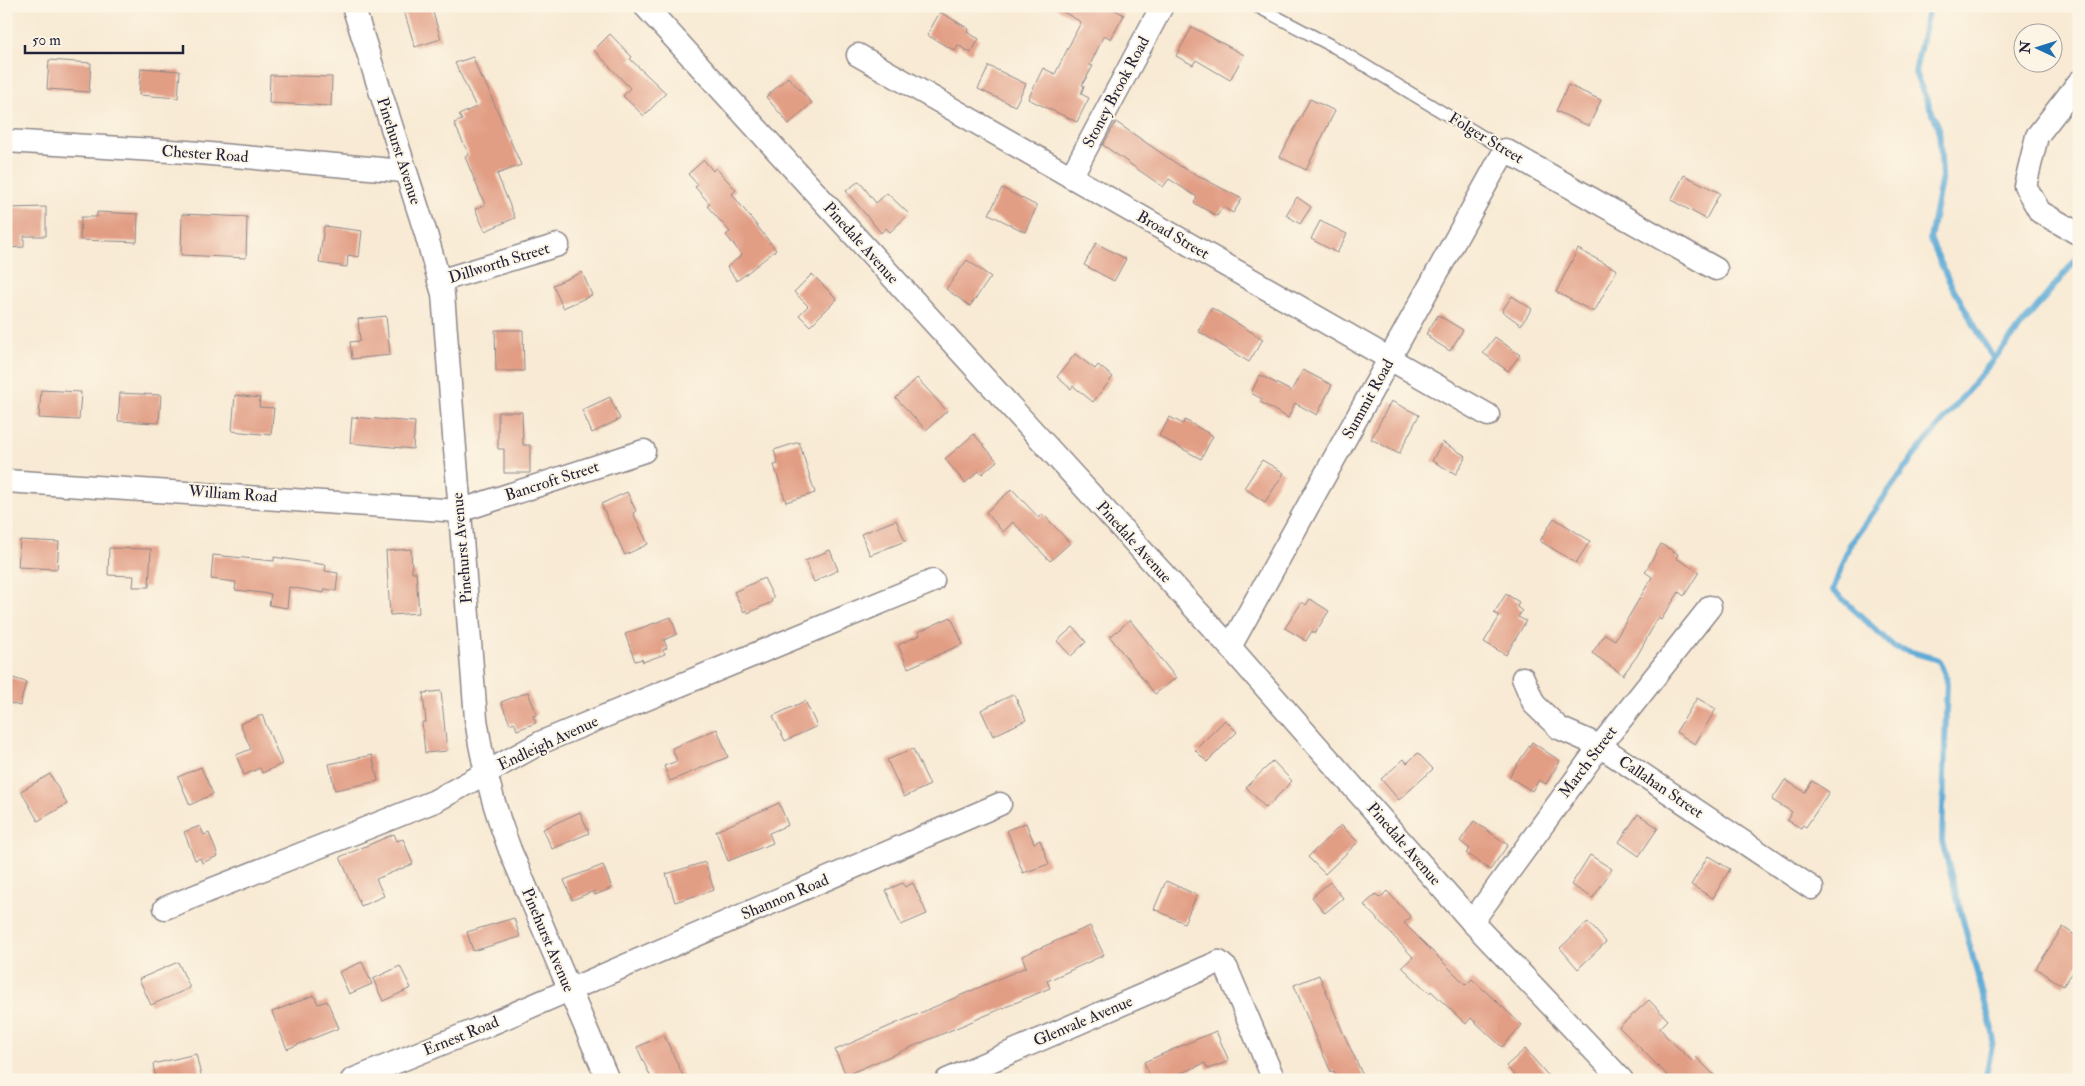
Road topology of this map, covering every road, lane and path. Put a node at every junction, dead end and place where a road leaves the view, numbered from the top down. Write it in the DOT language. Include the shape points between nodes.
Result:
graph roads {
  1 [pos="353,6"];
  2 [pos="645,6"];
  3 [pos="1162,6"];
  4 [pos="1256,6"];
  5 [pos="858,55"];
  6 [pos="2079,82"];
  7 [pos="6,141"];
  8 [pos="1506,150"];
  9 [pos="404,171"];
  10 [pos="1071,177"];
  11 [pos="2079,234"];
  12 [pos="558,245"];
  13 [pos="1716,269"];
  14 [pos="440,281"];
  15 [pos="1390,359"];
  16 [pos="1488,415"];
  17 [pos="644,451"];
  18 [pos="6,481"];
  19 [pos="460,511"];
  20 [pos="933,581"];
  21 [pos="1710,607"];
  22 [pos="1230,647"];
  23 [pos="1523,678"];
  24 [pos="1600,746"];
  25 [pos="485,772"];
  26 [pos="1000,804"];
  27 [pos="1812,888"];
  28 [pos="165,908"];
  29 [pos="1472,922"];
  30 [pos="569,990"];
  31 [pos="352,1080"];
  32 [pos="608,1080"];
  33 [pos="947,1080"];
  34 [pos="1274,1080"];
  35 [pos="1622,1080"];
  1 -- 9 [label="street, Pinehurst Avenue"];
  2 -- 22 [label="street, Pinedale Avenue"];
  3 -- 10 [label="street, Stoney Brook Road"];
  4 -- 8 [label="lane, Folger Street" via="1336,48"];
  5 -- 10 [label="street, Broad Street"];
  6 -- 11 [label="street" via="2037,136 2025,186 2040,212"];
  7 -- 9 [label="street, Chester Road" via="187,152"];
  8 -- 13 [label="street, Folger Street"];
  8 -- 15 [label="street, Summit Road"];
  9 -- 14 [label="street, Pinehurst Avenue"];
  10 -- 15 [label="street, Broad Street"];
  12 -- 14 [label="street, Dillworth Street"];
  14 -- 19 [label="street, Pinehurst Avenue"];
  15 -- 16 [label="street, Broad Street"];
  15 -- 22 [label="street, Summit Road"];
  17 -- 19 [label="street, Bancroft Street"];
  18 -- 19 [label="street, William Road"];
  19 -- 25 [label="street, Pinehurst Avenue" via="476,719"];
  20 -- 25 [label="street, Endleigh Avenue" via="542,742"];
  21 -- 24 [label="street, March Street"];
  22 -- 29 [label="street, Pinedale Avenue"];
  23 -- 24 [label="street, Callahan Street" via="1534,704 1559,728"];
  24 -- 27 [label="street, Callahan Street"];
  24 -- 29 [label="street, March Street"];
  25 -- 28 [label="street, Endleigh Avenue" via="435,801"];
  25 -- 30 [label="street, Pinehurst Avenue" via="500,823"];
  26 -- 30 [label="street, Shannon Road"];
  29 -- 35 [label="street, Pinedale Avenue"];
  30 -- 31 [label="street, Ernest Road"];
  30 -- 32 [label="street, Pinehurst Avenue"];
  33 -- 34 [label="street, Glenvale Avenue" via="1219,962 1227,969"];
}
